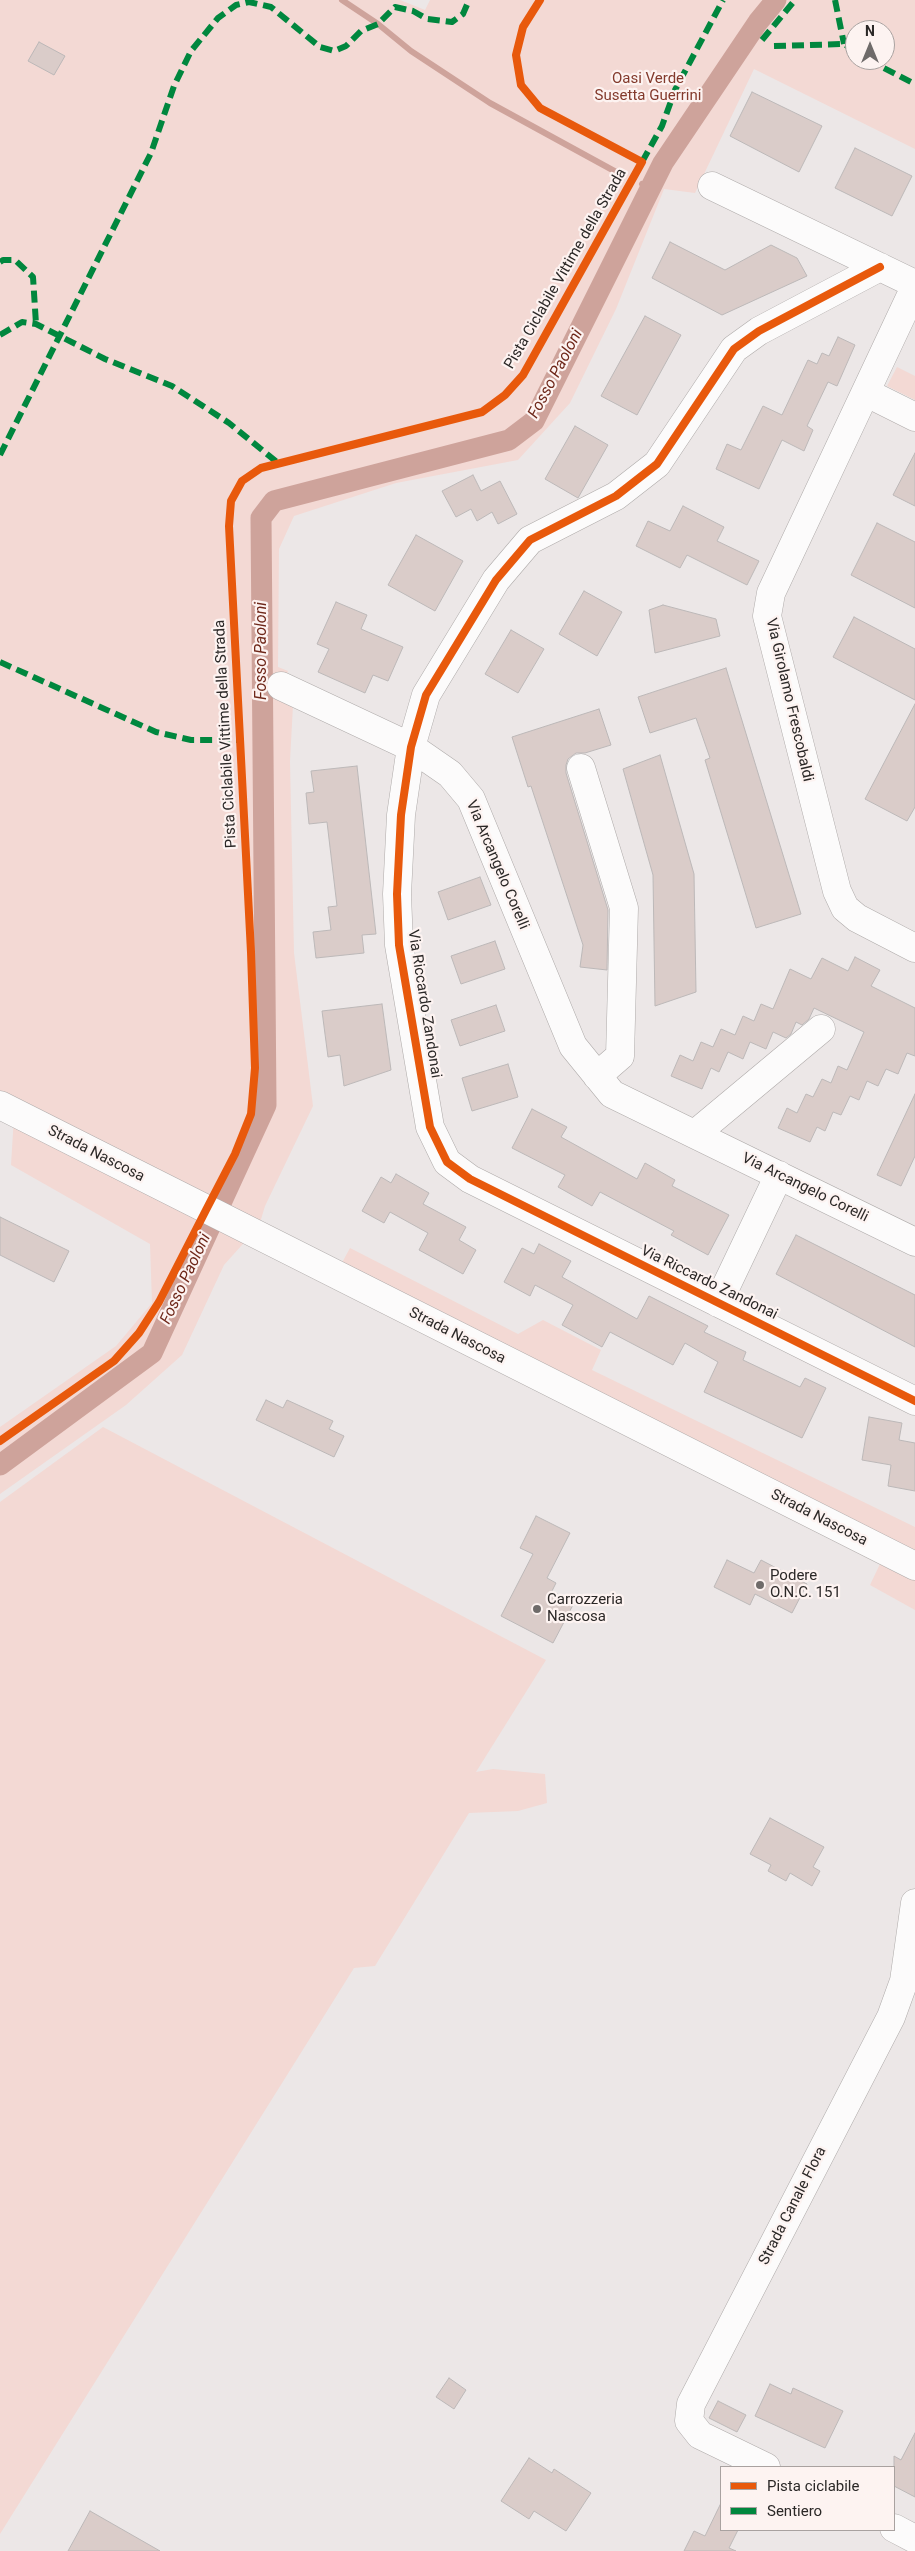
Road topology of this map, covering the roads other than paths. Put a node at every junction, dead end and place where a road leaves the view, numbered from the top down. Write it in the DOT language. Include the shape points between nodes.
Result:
graph roads {
  1 [pos="712,186"];
  2 [pos="880,267"];
  3 [pos="915,286"];
  4 [pos="867,393"];
  5 [pos="915,417"];
  6 [pos="281,686"];
  7 [pos="411,747"];
  8 [pos="581,768"];
  9 [pos="915,948"];
  10 [pos="821,1029"];
  11 [pos="597,1076"];
  12 [pos="0,1105"];
  13 [pos="695,1134"];
  14 [pos="779,1174"];
  15 [pos="915,1242"];
  16 [pos="718,1302"];
  17 [pos="915,1401"];
  18 [pos="915,1566"];
  19 [pos="915,1903"];
  20 [pos="764,2466"];
  21 [pos="895,2529"];
  22 [pos="915,2539"];
  1 -- 2 [label="street"];
  2 -- 3 [label="street"];
  2 -- 7 [label="street, Via Riccardo Zandonai" via="759,331 734,349 657,464 616,496 530,540 496,580 426,694"];
  3 -- 4 [label="street, Via Girolamo Frescobaldi"];
  4 -- 5 [label="street"];
  4 -- 9 [label="street, Via Girolamo Frescobaldi" via="771,593 767,616 837,892 845,908 857,918"];
  6 -- 7 [label="street, Via Arcangelo Corelli"];
  7 -- 11 [label="street, Via Arcangelo Corelli" via="450,774 471,798 573,1046"];
  7 -- 16 [label="street, Via Riccardo Zandonai" via="401,815 397,894 399,946 430,1127 447,1162 470,1179"];
  8 -- 11 [label="street" via="624,908 620,1056"];
  10 -- 13 [label="street"];
  11 -- 13 [label="street, Via Arcangelo Corelli" via="612,1094"];
  12 -- 18 [label="street, Strada Nascosa"];
  13 -- 14 [label="street, Via Arcangelo Corelli"];
  14 -- 15 [label="street, Via Arcangelo Corelli"];
  14 -- 16 [label="street"];
  16 -- 17 [label="street, Via Riccardo Zandonai"];
  19 -- 20 [label="street, Strada Canale Flora" via="907,1968 891,2017 691,2404 689,2421 700,2434"];
  21 -- 22 [label="street"];
}
